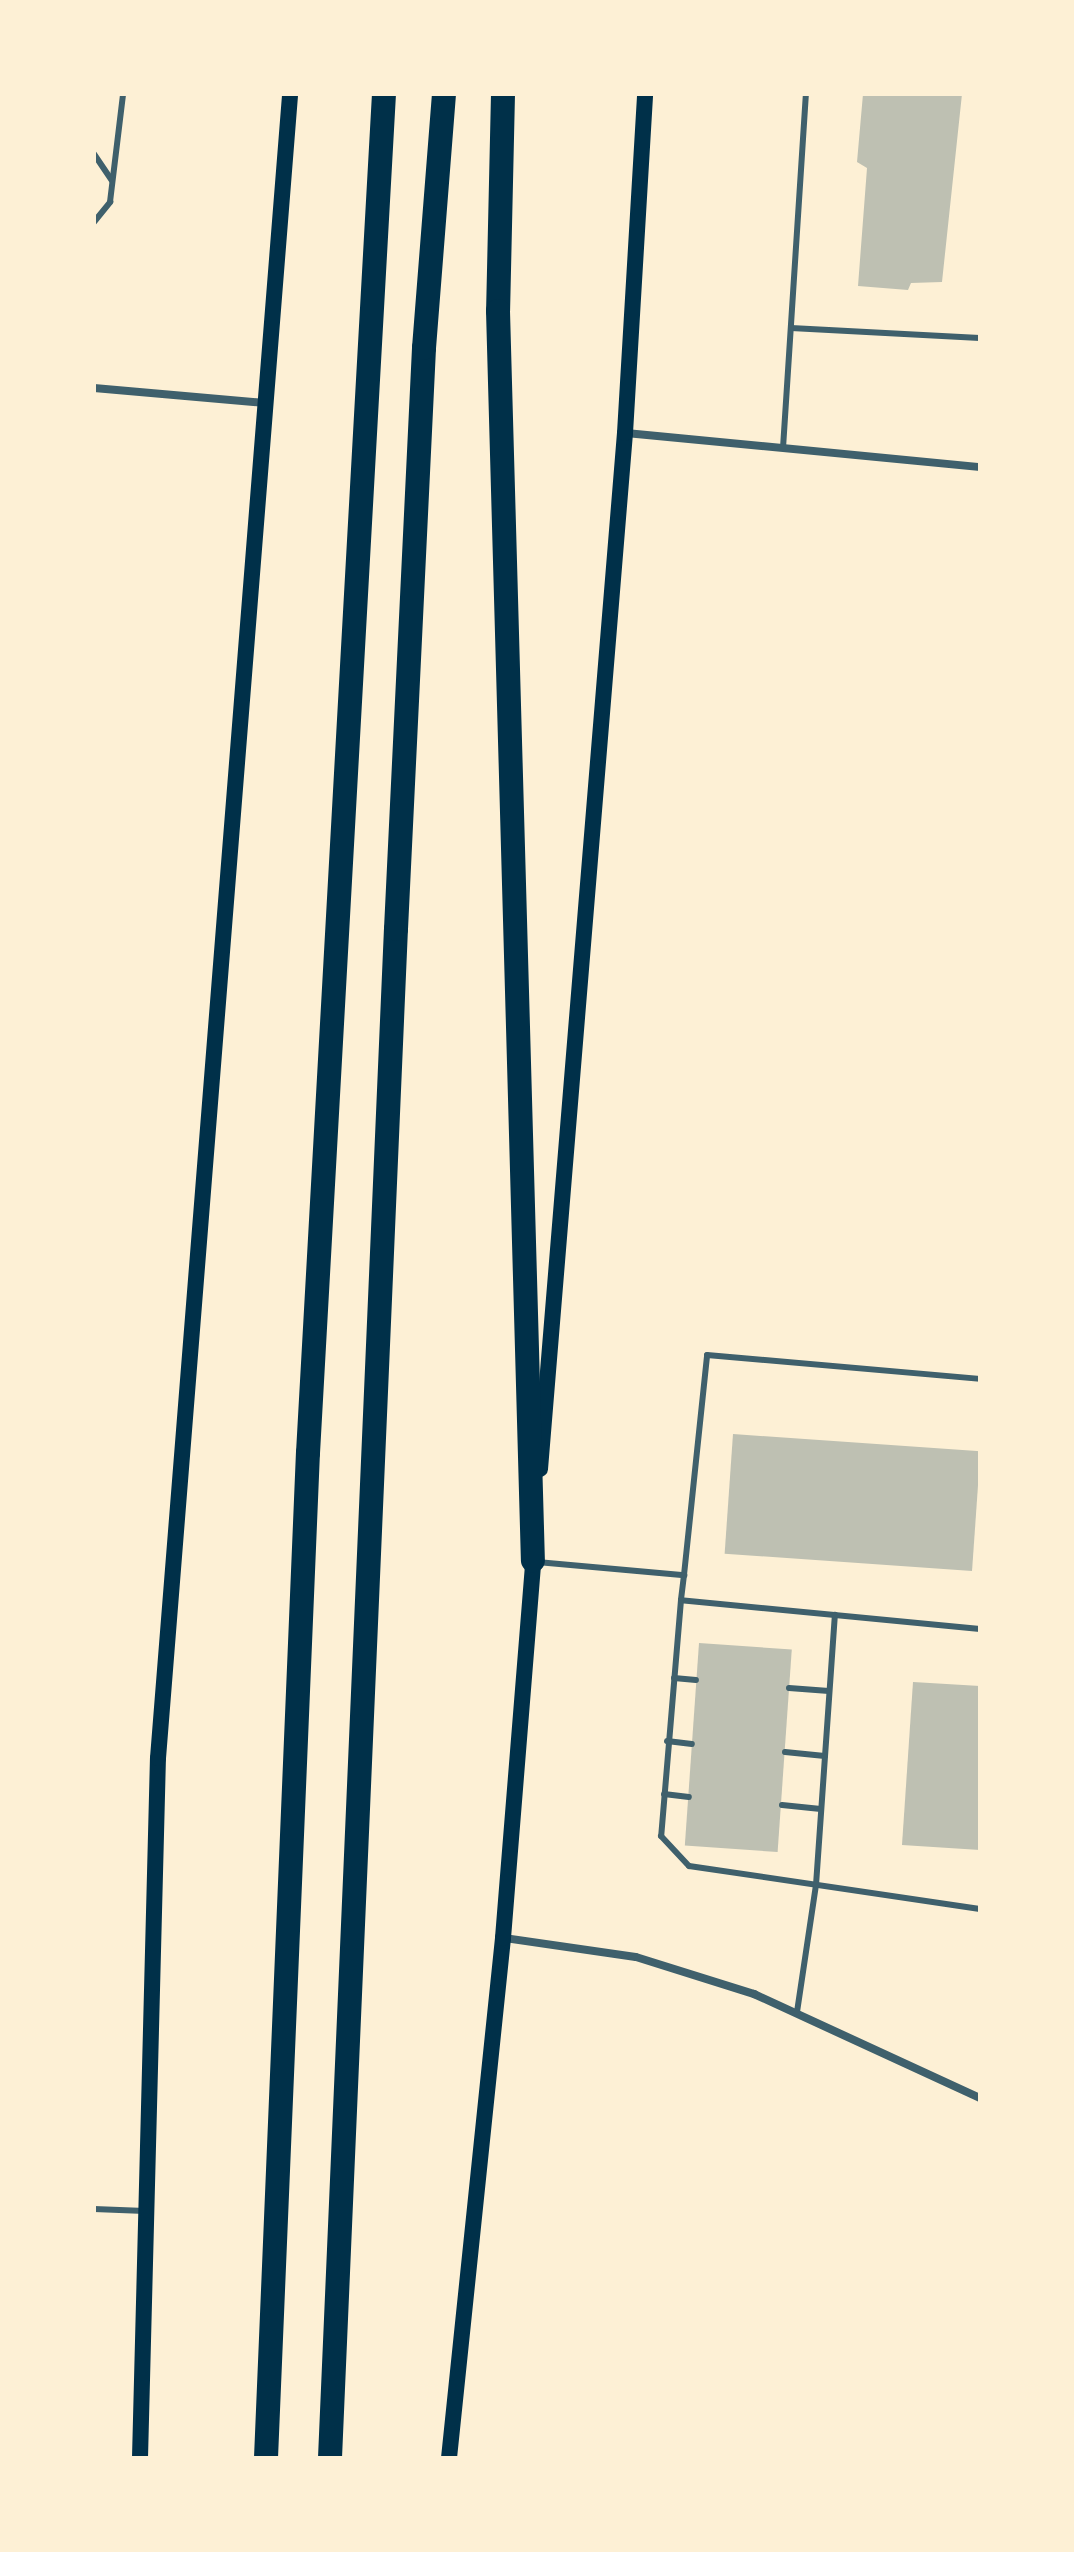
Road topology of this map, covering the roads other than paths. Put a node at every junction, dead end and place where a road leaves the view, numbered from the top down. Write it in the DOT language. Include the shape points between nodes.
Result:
graph roads {
  1 [pos="123,94"];
  2 [pos="290,94"];
  3 [pos="384,94"];
  4 [pos="444,94"];
  5 [pos="503,94"];
  6 [pos="645,94"];
  7 [pos="806,94"];
  8 [pos="94,154"];
  9 [pos="113,181"];
  10 [pos="94,222"];
  11 [pos="791,328"];
  12 [pos="980,338"];
  13 [pos="94,388"];
  14 [pos="267,403"];
  15 [pos="625,433"];
  16 [pos="783,448"];
  17 [pos="980,467"];
  18 [pos="980,1379"];
  19 [pos="533,1561"];
  20 [pos="684,1575"];
  21 [pos="681,1600"];
  22 [pos="835,1615"];
  23 [pos="980,1629"];
  24 [pos="674,1678"];
  25 [pos="696,1680"];
  26 [pos="789,1688"];
  27 [pos="829,1691"];
  28 [pos="667,1741"];
  29 [pos="692,1744"];
  30 [pos="785,1752"];
  31 [pos="825,1756"];
  32 [pos="664,1794"];
  33 [pos="689,1797"];
  34 [pos="782,1805"];
  35 [pos="821,1809"];
  36 [pos="816,1885"];
  37 [pos="980,1909"];
  38 [pos="503,1938"];
  39 [pos="797,2012"];
  40 [pos="980,2098"];
  41 [pos="94,2209"];
  42 [pos="145,2211"];
  43 [pos="140,2458"];
  44 [pos="266,2458"];
  45 [pos="330,2458"];
  46 [pos="449,2458"];
  1 -- 9 [label="lane"];
  2 -- 14 [label="main road"];
  3 -- 44 [label="highway" via="308,1453"];
  4 -- 45 [label="highway" via="424,348"];
  5 -- 19 [label="highway" via="498,311"];
  6 -- 15 [label="main road"];
  7 -- 11 [label="lane"];
  8 -- 9 [label="lane"];
  9 -- 10 [label="lane" via="110,202"];
  11 -- 12 [label="lane"];
  11 -- 16 [label="lane"];
  13 -- 14 [label="street"];
  14 -- 42 [label="main road" via="158,1758"];
  15 -- 16 [label="street"];
  15 -- 19 [label="main road"];
  16 -- 17 [label="street"];
  18 -- 20 [label="lane" via="707,1355"];
  19 -- 20 [label="lane"];
  19 -- 38 [label="main road"];
  20 -- 21 [label="lane"];
  21 -- 22 [label="lane"];
  21 -- 24 [label="lane"];
  22 -- 23 [label="lane"];
  22 -- 27 [label="lane"];
  24 -- 25 [label="lane"];
  24 -- 28 [label="lane"];
  26 -- 27 [label="lane"];
  27 -- 31 [label="lane"];
  28 -- 29 [label="lane"];
  28 -- 32 [label="lane"];
  30 -- 31 [label="lane"];
  31 -- 35 [label="lane"];
  32 -- 33 [label="lane"];
  32 -- 36 [label="lane" via="661,1836 689,1866"];
  34 -- 35 [label="lane"];
  35 -- 36 [label="lane"];
  36 -- 37 [label="lane"];
  36 -- 39 [label="lane"];
  38 -- 39 [label="street" via="636,1957"];
  38 -- 46 [label="main road"];
  39 -- 40 [label="street"];
  41 -- 42 [label="lane"];
  42 -- 43 [label="main road"];
}
